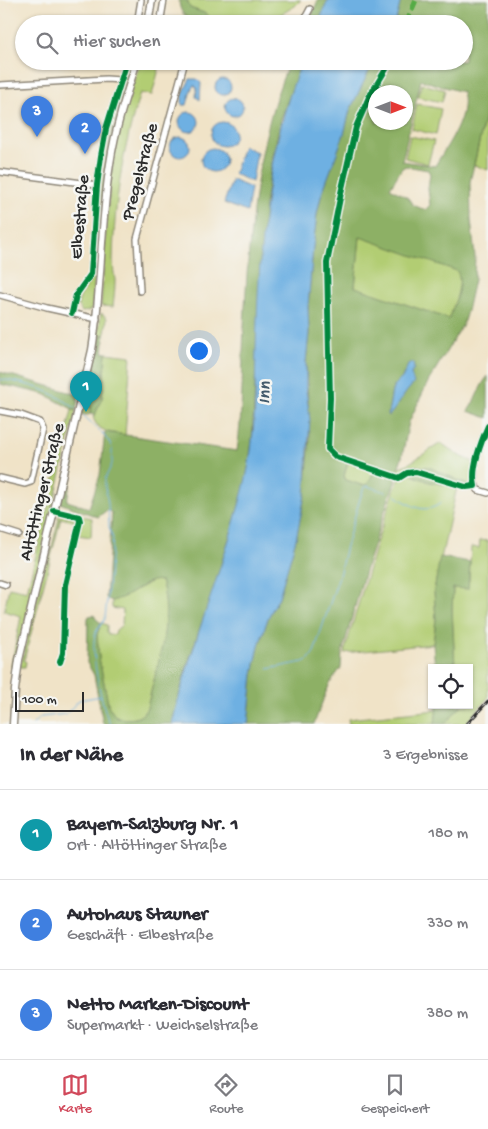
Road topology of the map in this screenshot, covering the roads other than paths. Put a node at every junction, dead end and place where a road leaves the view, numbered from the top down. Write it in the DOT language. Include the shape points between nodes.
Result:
graph roads {
  1 [pos="142,0"];
  2 [pos="152,0"];
  3 [pos="164,0"];
  4 [pos="310,9"];
  5 [pos="139,15"];
  6 [pos="150,15"];
  7 [pos="162,15"];
  8 [pos="307,15"];
  9 [pos="124,70"];
  10 [pos="134,70"];
  11 [pos="183,70"];
  12 [pos="121,80"];
  13 [pos="0,85"];
  14 [pos="0,172"];
  15 [pos="97,185"];
  16 [pos="140,291"];
  17 [pos="0,295"];
  18 [pos="72,313"];
  19 [pos="96,319"];
  20 [pos="0,411"];
  21 [pos="488,426"];
  22 [pos="0,478"];
  23 [pos="488,493"];
  24 [pos="54,511"];
  25 [pos="0,529"];
  26 [pos="19,535"];
  27 [pos="0,584"];
  28 [pos="6,585"];
  29 [pos="60,662"];
  30 [pos="13,724"];
  1 -- 5 [label="street"];
  2 -- 6 [label="main road"];
  3 -- 7 [label="street"];
  4 -- 8 [label="street"];
  9 -- 12 [label="street, Elbestraße"];
  10 -- 19 [label="main road, Altöttinger Straße" via="119,115 110,165"];
  11 -- 16 [label="street, Pregelstraße" via="137,239"];
  12 -- 13 [label="street"];
  12 -- 15 [label="street, Elbestraße" via="106,129"];
  14 -- 15 [label="street"];
  15 -- 18 [label="street, Elbestraße" via="91,274 76,295"];
  17 -- 18 [label="street"];
  18 -- 19 [label="street"];
  19 -- 24 [label="main road, Altöttinger Straße" via="86,380"];
  20 -- 22 [label="street" via="40,422 43,429 31,482 25,484"];
  21 -- 23 [label="street" via="480,446 474,480 478,490"];
  24 -- 29 [label="street" via="78,516 80,521 65,585"];
  24 -- 30 [label="main road, Altöttinger Straße" via="18,666"];
  25 -- 26 [label="street"];
  27 -- 28 [label="street"];
}
